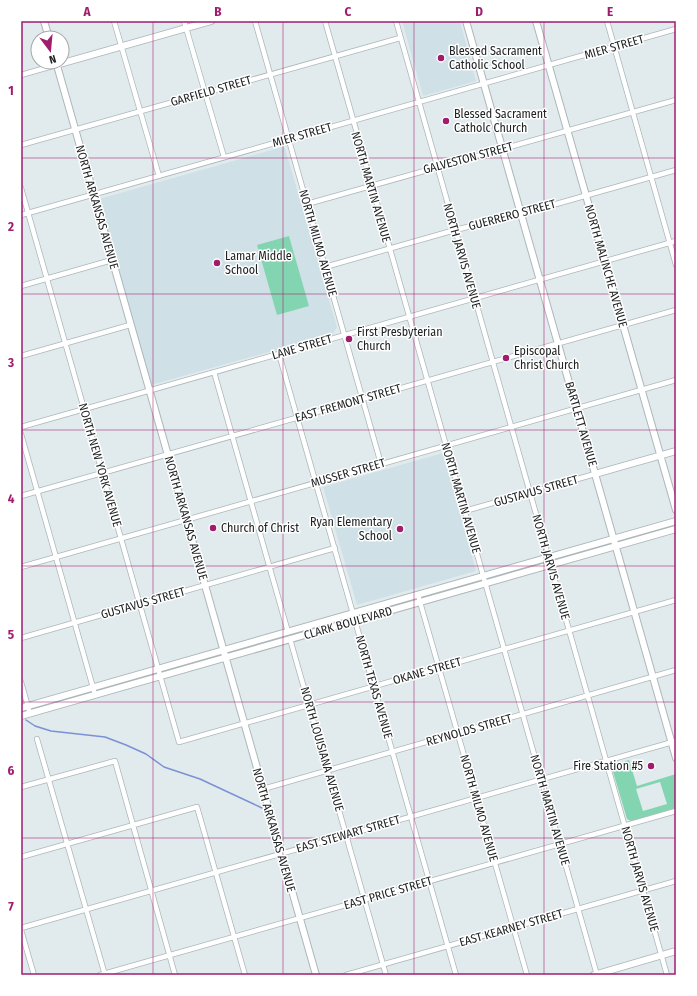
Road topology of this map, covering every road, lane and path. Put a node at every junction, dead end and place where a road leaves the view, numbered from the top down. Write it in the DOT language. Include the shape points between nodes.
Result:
graph roads {
  1 [pos="114,21"];
  2 [pos="184,21"];
  3 [pos="211,21"];
  4 [pos="255,21"];
  5 [pos="325,21"];
  6 [pos="396,21"];
  7 [pos="466,21"];
  8 [pos="536,21"];
  9 [pos="607,21"];
  10 [pos="186,28"];
  11 [pos="676,30"];
  12 [pos="400,38"];
  13 [pos="121,46"];
  14 [pos="614,47"];
  15 [pos="335,56"];
  16 [pos="70,60"];
  17 [pos="549,66"];
  18 [pos="37,70"];
  19 [pos="58,70"];
  20 [pos="21,75"];
  21 [pos="270,75"];
  22 [pos="484,84"];
  23 [pos="205,93"];
  24 [pos="676,100"];
  25 [pos="419,102"];
  26 [pos="140,112"];
  27 [pos="632,112"];
  28 [pos="353,121"];
  29 [pos="75,130"];
  30 [pos="568,130"];
  31 [pos="288,139"];
  32 [pos="21,145"];
  33 [pos="502,149"];
  34 [pos="224,157"];
  35 [pos="437,166"];
  36 [pos="676,170"];
  37 [pos="159,176"];
  38 [pos="651,177"];
  39 [pos="371,185"];
  40 [pos="21,188"];
  41 [pos="93,195"];
  42 [pos="586,195"];
  43 [pos="307,204"];
  44 [pos="28,213"];
  45 [pos="521,214"];
  46 [pos="21,215"];
  47 [pos="455,230"];
  48 [pos="676,241"];
  49 [pos="670,242"];
  50 [pos="389,249"];
  51 [pos="112,260"];
  52 [pos="605,261"];
  53 [pos="676,265"];
  54 [pos="325,267"];
  55 [pos="47,278"];
  56 [pos="540,280"];
  57 [pos="21,286"];
  58 [pos="474,298"];
  59 [pos="676,310"];
  60 [pos="410,316"];
  61 [pos="623,324"];
  62 [pos="130,325"];
  63 [pos="344,335"];
  64 [pos="558,343"];
  65 [pos="65,344"];
  66 [pos="279,354"];
  67 [pos="21,356"];
  68 [pos="493,362"];
  69 [pos="214,372"];
  70 [pos="428,380"];
  71 [pos="676,380"];
  72 [pos="149,390"];
  73 [pos="641,390"];
  74 [pos="363,399"];
  75 [pos="576,408"];
  76 [pos="84,409"];
  77 [pos="298,417"];
  78 [pos="21,427"];
  79 [pos="511,427"];
  80 [pos="21,434"];
  81 [pos="232,436"];
  82 [pos="446,446"];
  83 [pos="676,451"];
  84 [pos="168,454"];
  85 [pos="660,455"];
  86 [pos="381,464"];
  87 [pos="102,473"];
  88 [pos="595,474"];
  89 [pos="316,483"];
  90 [pos="37,492"];
  91 [pos="530,493"];
  92 [pos="21,496"];
  93 [pos="251,501"];
  94 [pos="676,510"];
  95 [pos="465,511"];
  96 [pos="186,520"];
  97 [pos="676,521"];
  98 [pos="676,529"];
  99 [pos="121,538"];
  100 [pos="614,539"];
  101 [pos="616,547"];
  102 [pos="335,548"];
  103 [pos="56,557"];
  104 [pos="548,558"];
  105 [pos="550,565"];
  106 [pos="21,567"];
  107 [pos="270,567"];
  108 [pos="483,576"];
  109 [pos="486,584"];
  110 [pos="205,585"];
  111 [pos="418,595"];
  112 [pos="676,600"];
  113 [pos="420,602"];
  114 [pos="139,604"];
  115 [pos="634,612"];
  116 [pos="353,613"];
  117 [pos="355,621"];
  118 [pos="75,622"];
  119 [pos="569,630"];
  120 [pos="288,632"];
  121 [pos="21,638"];
  122 [pos="290,639"];
  123 [pos="504,649"];
  124 [pos="223,650"];
  125 [pos="225,658"];
  126 [pos="439,668"];
  127 [pos="158,669"];
  128 [pos="676,670"];
  129 [pos="160,676"];
  130 [pos="653,677"];
  131 [pos="21,682"];
  132 [pos="374,686"];
  133 [pos="93,688"];
  134 [pos="95,695"];
  135 [pos="588,696"];
  136 [pos="309,705"];
  137 [pos="28,706"];
  138 [pos="21,708"];
  139 [pos="30,714"];
  140 [pos="523,714"];
  141 [pos="21,716"];
  142 [pos="244,723"];
  143 [pos="458,733"];
  144 [pos="37,739"];
  145 [pos="179,742"];
  146 [pos="674,742"];
  147 [pos="393,752"];
  148 [pos="676,758"];
  149 [pos="606,761"];
  150 [pos="328,771"];
  151 [pos="49,779"];
  152 [pos="541,779"];
  153 [pos="21,787"];
  154 [pos="263,789"];
  155 [pos="476,798"];
  156 [pos="676,811"];
  157 [pos="411,816"];
  158 [pos="132,825"];
  159 [pos="625,826"];
  160 [pos="346,835"];
  161 [pos="67,844"];
  162 [pos="560,844"];
  163 [pos="281,854"];
  164 [pos="21,857"];
  165 [pos="495,862"];
  166 [pos="216,872"];
  167 [pos="430,881"];
  168 [pos="676,881"];
  169 [pos="643,890"];
  170 [pos="151,891"];
  171 [pos="365,900"];
  172 [pos="86,909"];
  173 [pos="578,909"];
  174 [pos="300,918"];
  175 [pos="513,928"];
  176 [pos="21,929"];
  177 [pos="234,937"];
  178 [pos="448,946"];
  179 [pos="676,952"];
  180 [pos="169,955"];
  181 [pos="662,956"];
  182 [pos="383,964"];
  183 [pos="34,975"];
  184 [pos="103,975"];
  185 [pos="175,975"];
  186 [pos="245,975"];
  187 [pos="316,975"];
  188 [pos="346,975"];
  189 [pos="386,975"];
  190 [pos="456,975"];
  191 [pos="526,975"];
  192 [pos="596,975"];
  193 [pos="668,975"];
  1 -- 13 [label="street"];
  2 -- 10 [label="street"];
  3 -- 10 [label="main road"];
  4 -- 21 [label="street, NORTH MILMO AVENUE"];
  5 -- 15 [label="street, NORTH MARTIN AVENUE"];
  6 -- 12 [label="street, NORTH JARVIS AVENUE"];
  7 -- 22 [label="main road, BARTLETT AVENUE"];
  8 -- 17 [label="main road, NORTH MALINCHE AVENUE"];
  9 -- 14 [label="street"];
  10 -- 13 [label="main road"];
  10 -- 23 [label="street"];
  11 -- 14 [label="street, MIER STREET"];
  12 -- 15 [label="street, GARFIELD STREET"];
  12 -- 25 [label="street, NORTH JARVIS AVENUE"];
  13 -- 16 [label="main road"];
  13 -- 26 [label="street"];
  14 -- 17 [label="street, MIER STREET"];
  14 -- 27 [label="street"];
  15 -- 21 [label="street, GARFIELD STREET"];
  15 -- 28 [label="street, NORTH MARTIN AVENUE"];
  17 -- 22 [label="street, MIER STREET"];
  17 -- 30 [label="main road, NORTH MALINCHE AVENUE"];
  18 -- 20 [label="street"];
  19 -- 29 [label="main road, NORTH ARKANSAS AVENUE"];
  21 -- 23 [label="street, GARFIELD STREET"];
  21 -- 31 [label="street, NORTH MILMO AVENUE"];
  22 -- 25 [label="street, MIER STREET"];
  22 -- 33 [label="main road, BARTLETT AVENUE"];
  23 -- 26 [label="street, GARFIELD STREET"];
  23 -- 34 [label="street"];
  24 -- 27 [label="street, GALVESTON STREET"];
  25 -- 28 [label="street, MIER STREET"];
  25 -- 35 [label="street, NORTH JARVIS AVENUE"];
  26 -- 29 [label="street, GARFIELD STREET"];
  26 -- 37 [label="street"];
  27 -- 30 [label="street, GALVESTON STREET"];
  27 -- 38 [label="street"];
  28 -- 31 [label="street, MIER STREET"];
  28 -- 39 [label="street, NORTH MARTIN AVENUE"];
  29 -- 32 [label="street, GARFIELD STREET"];
  29 -- 41 [label="main road, NORTH ARKANSAS AVENUE"];
  30 -- 33 [label="street, GALVESTON STREET"];
  30 -- 42 [label="main road, NORTH MALINCHE AVENUE"];
  31 -- 34 [label="street, MIER STREET"];
  31 -- 43 [label="street, NORTH MILMO AVENUE"];
  33 -- 35 [label="street, GALVESTON STREET"];
  33 -- 45 [label="main road, BARTLETT AVENUE"];
  34 -- 37 [label="street, MIER STREET"];
  35 -- 39 [label="street, GALVESTON STREET"];
  35 -- 47 [label="street, NORTH JARVIS AVENUE"];
  36 -- 38 [label="street, GUERRERO STREET"];
  37 -- 41 [label="street, MIER STREET"];
  38 -- 42 [label="street, GUERRERO STREET"];
  38 -- 49 [label="street"];
  39 -- 43 [label="street, GALVESTON STREET"];
  39 -- 50 [label="street, NORTH MARTIN AVENUE"];
  40 -- 44 [label="street, NORTH NEW YORK AVENUE"];
  41 -- 44 [label="street, MIER STREET"];
  41 -- 51 [label="main road, NORTH ARKANSAS AVENUE"];
  42 -- 45 [label="street, GUERRERO STREET"];
  42 -- 52 [label="main road, NORTH MALINCHE AVENUE"];
  43 -- 54 [label="street, NORTH MILMO AVENUE"];
  44 -- 46 [label="street, MIER STREET"];
  44 -- 55 [label="street, NORTH NEW YORK AVENUE"];
  45 -- 47 [label="street, GUERRERO STREET"];
  45 -- 56 [label="main road, BARTLETT AVENUE"];
  47 -- 50 [label="street, GUERRERO STREET"];
  47 -- 58 [label="street, NORTH JARVIS AVENUE"];
  48 -- 49 [label="street, LANE STREET"];
  49 -- 52 [label="street, LANE STREET"];
  49 -- 53 [label="street"];
  50 -- 54 [label="street, GUERRERO STREET"];
  50 -- 60 [label="street, NORTH MARTIN AVENUE"];
  51 -- 55 [label="street"];
  51 -- 62 [label="main road, NORTH ARKANSAS AVENUE"];
  52 -- 56 [label="street, LANE STREET"];
  52 -- 61 [label="main road, NORTH MALINCHE AVENUE"];
  54 -- 63 [label="street, NORTH MILMO AVENUE"];
  55 -- 57 [label="street"];
  55 -- 65 [label="street, NORTH NEW YORK AVENUE"];
  56 -- 58 [label="street, LANE STREET"];
  56 -- 64 [label="main road, BARTLETT AVENUE"];
  58 -- 60 [label="street, LANE STREET"];
  58 -- 68 [label="street, NORTH JARVIS AVENUE"];
  59 -- 61 [label="street, EAST FREMONT STREET"];
  60 -- 63 [label="street, LANE STREET"];
  60 -- 70 [label="street, NORTH MARTIN AVENUE"];
  61 -- 64 [label="street, EAST FREMONT STREET"];
  61 -- 73 [label="main road, NORTH MALINCHE AVENUE"];
  62 -- 65 [label="street"];
  62 -- 72 [label="main road, NORTH ARKANSAS AVENUE"];
  63 -- 66 [label="street, LANE STREET"];
  63 -- 74 [label="street, NORTH MILMO AVENUE"];
  64 -- 68 [label="street, EAST FREMONT STREET"];
  64 -- 75 [label="main road, BARTLETT AVENUE"];
  65 -- 67 [label="street"];
  65 -- 76 [label="street, NORTH NEW YORK AVENUE"];
  66 -- 69 [label="street, LANE STREET"];
  66 -- 77 [label="street, NORTH TEXAS AVENUE"];
  68 -- 70 [label="street, EAST FREMONT STREET"];
  68 -- 79 [label="street, NORTH JARVIS AVENUE"];
  69 -- 72 [label="street, LANE STREET"];
  69 -- 81 [label="street"];
  70 -- 74 [label="street, EAST FREMONT STREET"];
  70 -- 82 [label="street, NORTH MARTIN AVENUE"];
  71 -- 73 [label="street, MUSSER STREET"];
  72 -- 76 [label="street, LANE STREET"];
  72 -- 84 [label="main road, NORTH ARKANSAS AVENUE"];
  73 -- 75 [label="street, MUSSER STREET"];
  73 -- 85 [label="main road, NORTH MALINCHE AVENUE"];
  74 -- 77 [label="street, EAST FREMONT STREET"];
  74 -- 86 [label="street, NORTH MILMO AVENUE"];
  75 -- 79 [label="street, MUSSER STREET"];
  75 -- 88 [label="main road, BARTLETT AVENUE"];
  76 -- 78 [label="street, LANE STREET"];
  76 -- 87 [label="street, NORTH NEW YORK AVENUE"];
  77 -- 81 [label="street, EAST FREMONT STREET"];
  77 -- 89 [label="street, NORTH TEXAS AVENUE"];
  79 -- 82 [label="street, MUSSER STREET"];
  79 -- 91 [label="street, NORTH JARVIS AVENUE"];
  80 -- 90 [label="street"];
  81 -- 84 [label="street, EAST FREMONT STREET"];
  81 -- 93 [label="street"];
  82 -- 86 [label="street, MUSSER STREET"];
  82 -- 95 [label="street, NORTH MARTIN AVENUE"];
  83 -- 85 [label="main road, GUSTAVUS STREET"];
  84 -- 87 [label="street, EAST FREMONT STREET"];
  84 -- 96 [label="main road, NORTH ARKANSAS AVENUE"];
  85 -- 88 [label="main road, GUSTAVUS STREET"];
  85 -- 94 [label="main road, NORTH MALINCHE AVENUE"];
  86 -- 89 [label="street, MUSSER STREET"];
  87 -- 90 [label="street, EAST FREMONT STREET"];
  87 -- 99 [label="street, NORTH NEW YORK AVENUE"];
  88 -- 91 [label="street, GUSTAVUS STREET"];
  88 -- 100 [label="main road, BARTLETT AVENUE"];
  89 -- 93 [label="street, MUSSER STREET"];
  89 -- 102 [label="street, NORTH TEXAS AVENUE"];
  90 -- 92 [label="street, EAST FREMONT STREET"];
  90 -- 103 [label="street"];
  91 -- 95 [label="street, GUSTAVUS STREET"];
  91 -- 104 [label="street, NORTH JARVIS AVENUE"];
  93 -- 96 [label="street, MUSSER STREET"];
  93 -- 107 [label="street"];
  95 -- 108 [label="street, NORTH MARTIN AVENUE"];
  96 -- 99 [label="street, MUSSER STREET"];
  96 -- 110 [label="main road, NORTH ARKANSAS AVENUE"];
  97 -- 100 [label="main road, CLARK BOULEVARD"];
  98 -- 101 [label="main road, CLARK BOULEVARD"];
  99 -- 103 [label="street, MUSSER STREET"];
  99 -- 114 [label="street, NORTH NEW YORK AVENUE"];
  100 -- 101 [label="main road, BARTLETT AVENUE"];
  100 -- 104 [label="main road, CLARK BOULEVARD"];
  101 -- 105 [label="main road, CLARK BOULEVARD"];
  101 -- 115 [label="main road, BARTLETT AVENUE"];
  102 -- 107 [label="street, GUSTAVUS STREET"];
  102 -- 116 [label="street, NORTH TEXAS AVENUE"];
  103 -- 106 [label="street, MUSSER STREET"];
  103 -- 118 [label="street"];
  104 -- 105 [label="street, NORTH JARVIS AVENUE"];
  104 -- 108 [label="main road, CLARK BOULEVARD"];
  105 -- 109 [label="main road, CLARK BOULEVARD"];
  105 -- 119 [label="street, NORTH JARVIS AVENUE"];
  107 -- 110 [label="street, GUSTAVUS STREET"];
  107 -- 120 [label="street"];
  108 -- 109 [label="street, NORTH MARTIN AVENUE"];
  108 -- 111 [label="main road, CLARK BOULEVARD"];
  109 -- 113 [label="main road, CLARK BOULEVARD"];
  109 -- 123 [label="street, NORTH MARTIN AVENUE"];
  110 -- 114 [label="street, GUSTAVUS STREET"];
  110 -- 124 [label="main road, NORTH ARKANSAS AVENUE"];
  111 -- 113 [label="street, NORTH MILMO AVENUE"];
  111 -- 116 [label="main road, CLARK BOULEVARD"];
  112 -- 115 [label="street, OKANE STREET"];
  113 -- 117 [label="main road, CLARK BOULEVARD"];
  113 -- 126 [label="street, NORTH MILMO AVENUE"];
  114 -- 118 [label="street, GUSTAVUS STREET"];
  114 -- 127 [label="street, NORTH NEW YORK AVENUE"];
  115 -- 119 [label="street, OKANE STREET"];
  115 -- 130 [label="main road, BARTLETT AVENUE"];
  116 -- 117 [label="street, NORTH TEXAS AVENUE"];
  116 -- 120 [label="main road, CLARK BOULEVARD"];
  117 -- 122 [label="main road, CLARK BOULEVARD"];
  117 -- 132 [label="street, NORTH TEXAS AVENUE"];
  118 -- 121 [label="street, GUSTAVUS STREET"];
  118 -- 133 [label="street"];
  119 -- 123 [label="street, OKANE STREET"];
  119 -- 135 [label="street, NORTH JARVIS AVENUE"];
  120 -- 124 [label="main road, CLARK BOULEVARD"];
  122 -- 125 [label="main road, CLARK BOULEVARD"];
  122 -- 136 [label="street, NORTH LOUISIANA AVENUE"];
  123 -- 126 [label="street, OKANE STREET"];
  123 -- 140 [label="street, NORTH MARTIN AVENUE"];
  124 -- 125 [label="main road, NORTH ARKANSAS AVENUE"];
  124 -- 127 [label="main road, CLARK BOULEVARD"];
  125 -- 129 [label="main road, CLARK BOULEVARD"];
  125 -- 142 [label="main road, NORTH ARKANSAS AVENUE"];
  126 -- 132 [label="street, OKANE STREET"];
  126 -- 143 [label="street, NORTH MILMO AVENUE"];
  127 -- 129 [label="street, NORTH NEW YORK AVENUE"];
  127 -- 133 [label="main road, CLARK BOULEVARD"];
  128 -- 130 [label="street, REYNOLDS STREET"];
  129 -- 134 [label="main road, CLARK BOULEVARD"];
  129 -- 145 [label="street, NORTH NEW YORK AVENUE"];
  130 -- 135 [label="street, REYNOLDS STREET"];
  130 -- 146 [label="main road, BARTLETT AVENUE"];
  131 -- 137 [label="street"];
  132 -- 136 [label="street, OKANE STREET"];
  132 -- 147 [label="street, NORTH TEXAS AVENUE"];
  133 -- 134 [label="street"];
  133 -- 137 [label="main road, CLARK BOULEVARD"];
  134 -- 139 [label="main road, CLARK BOULEVARD"];
  135 -- 140 [label="street, REYNOLDS STREET"];
  135 -- 149 [label="street, NORTH JARVIS AVENUE"];
  136 -- 142 [label="street, OKANE STREET"];
  136 -- 150 [label="street, NORTH LOUISIANA AVENUE"];
  137 -- 138 [label="main road, CLARK BOULEVARD"];
  137 -- 139 [label="street"];
  139 -- 141 [label="main road, CLARK BOULEVARD"];
  140 -- 143 [label="street, REYNOLDS STREET"];
  140 -- 152 [label="street, NORTH MARTIN AVENUE"];
  142 -- 145 [label="street, OKANE STREET"];
  142 -- 154 [label="main road, NORTH ARKANSAS AVENUE"];
  143 -- 147 [label="street, REYNOLDS STREET"];
  143 -- 155 [label="street, NORTH MILMO AVENUE"];
  144 -- 151 [label="street"];
  146 -- 148 [label="main road, BARTLETT AVENUE"];
  146 -- 149 [label="street, EAST STEWART STREET"];
  147 -- 150 [label="street, REYNOLDS STREET"];
  147 -- 157 [label="street, NORTH TEXAS AVENUE"];
  149 -- 152 [label="street, EAST STEWART STREET"];
  149 -- 159 [label="street, NORTH JARVIS AVENUE"];
  150 -- 154 [label="street, REYNOLDS STREET"];
  150 -- 160 [label="street, NORTH LOUISIANA AVENUE"];
  151 -- 153 [label="street"];
  151 -- 158 [label="street" via="115,761"];
  151 -- 161 [label="street"];
  152 -- 155 [label="street, EAST STEWART STREET"];
  152 -- 162 [label="street, NORTH MARTIN AVENUE"];
  154 -- 163 [label="main road, NORTH ARKANSAS AVENUE"];
  155 -- 157 [label="street, EAST STEWART STREET"];
  155 -- 165 [label="street, NORTH MILMO AVENUE"];
  156 -- 159 [label="street, EAST PRICE STREET"];
  157 -- 160 [label="street, EAST STEWART STREET"];
  157 -- 167 [label="street, NORTH TEXAS AVENUE"];
  158 -- 161 [label="street"];
  158 -- 166 [label="street" via="197,807"];
  158 -- 170 [label="street"];
  159 -- 162 [label="street, EAST PRICE STREET"];
  159 -- 169 [label="street, NORTH JARVIS AVENUE"];
  160 -- 163 [label="street, EAST STEWART STREET"];
  160 -- 171 [label="street, NORTH LOUISIANA AVENUE"];
  161 -- 164 [label="street"];
  161 -- 172 [label="street"];
  162 -- 165 [label="street, EAST PRICE STREET"];
  162 -- 173 [label="street, NORTH MARTIN AVENUE"];
  163 -- 166 [label="street, EAST STEWART STREET"];
  163 -- 174 [label="main road, NORTH ARKANSAS AVENUE"];
  165 -- 167 [label="street, EAST PRICE STREET"];
  165 -- 175 [label="street, NORTH MILMO AVENUE"];
  166 -- 170 [label="street, EAST STEWART STREET"];
  166 -- 177 [label="street"];
  167 -- 171 [label="street, EAST PRICE STREET"];
  167 -- 178 [label="street, NORTH TEXAS AVENUE"];
  168 -- 169 [label="street, EAST KEARNEY STREET"];
  169 -- 173 [label="street, EAST KEARNEY STREET"];
  169 -- 181 [label="street, NORTH JARVIS AVENUE"];
  170 -- 172 [label="street, EAST STEWART STREET"];
  170 -- 180 [label="street"];
  171 -- 174 [label="street, EAST PRICE STREET"];
  171 -- 182 [label="street, NORTH LOUISIANA AVENUE"];
  172 -- 176 [label="street, EAST STEWART STREET"];
  172 -- 184 [label="street"];
  173 -- 175 [label="street, EAST KEARNEY STREET"];
  173 -- 192 [label="street, NORTH MARTIN AVENUE"];
  174 -- 177 [label="street, EAST PRICE STREET"];
  174 -- 187 [label="main road, NORTH ARKANSAS AVENUE"];
  175 -- 178 [label="street, EAST KEARNEY STREET"];
  175 -- 191 [label="street, NORTH MILMO AVENUE"];
  176 -- 183 [label="street"];
  177 -- 180 [label="street, EAST PRICE STREET"];
  177 -- 186 [label="street"];
  178 -- 182 [label="street, EAST KEARNEY STREET"];
  178 -- 190 [label="street, NORTH TEXAS AVENUE"];
  179 -- 181 [label="main road"];
  180 -- 184 [label="street, EAST PRICE STREET"];
  180 -- 185 [label="street"];
  181 -- 192 [label="main road"];
  181 -- 193 [label="street, NORTH JARVIS AVENUE"];
  182 -- 188 [label="street, EAST KEARNEY STREET"];
  182 -- 189 [label="street, NORTH LOUISIANA AVENUE"];
}
